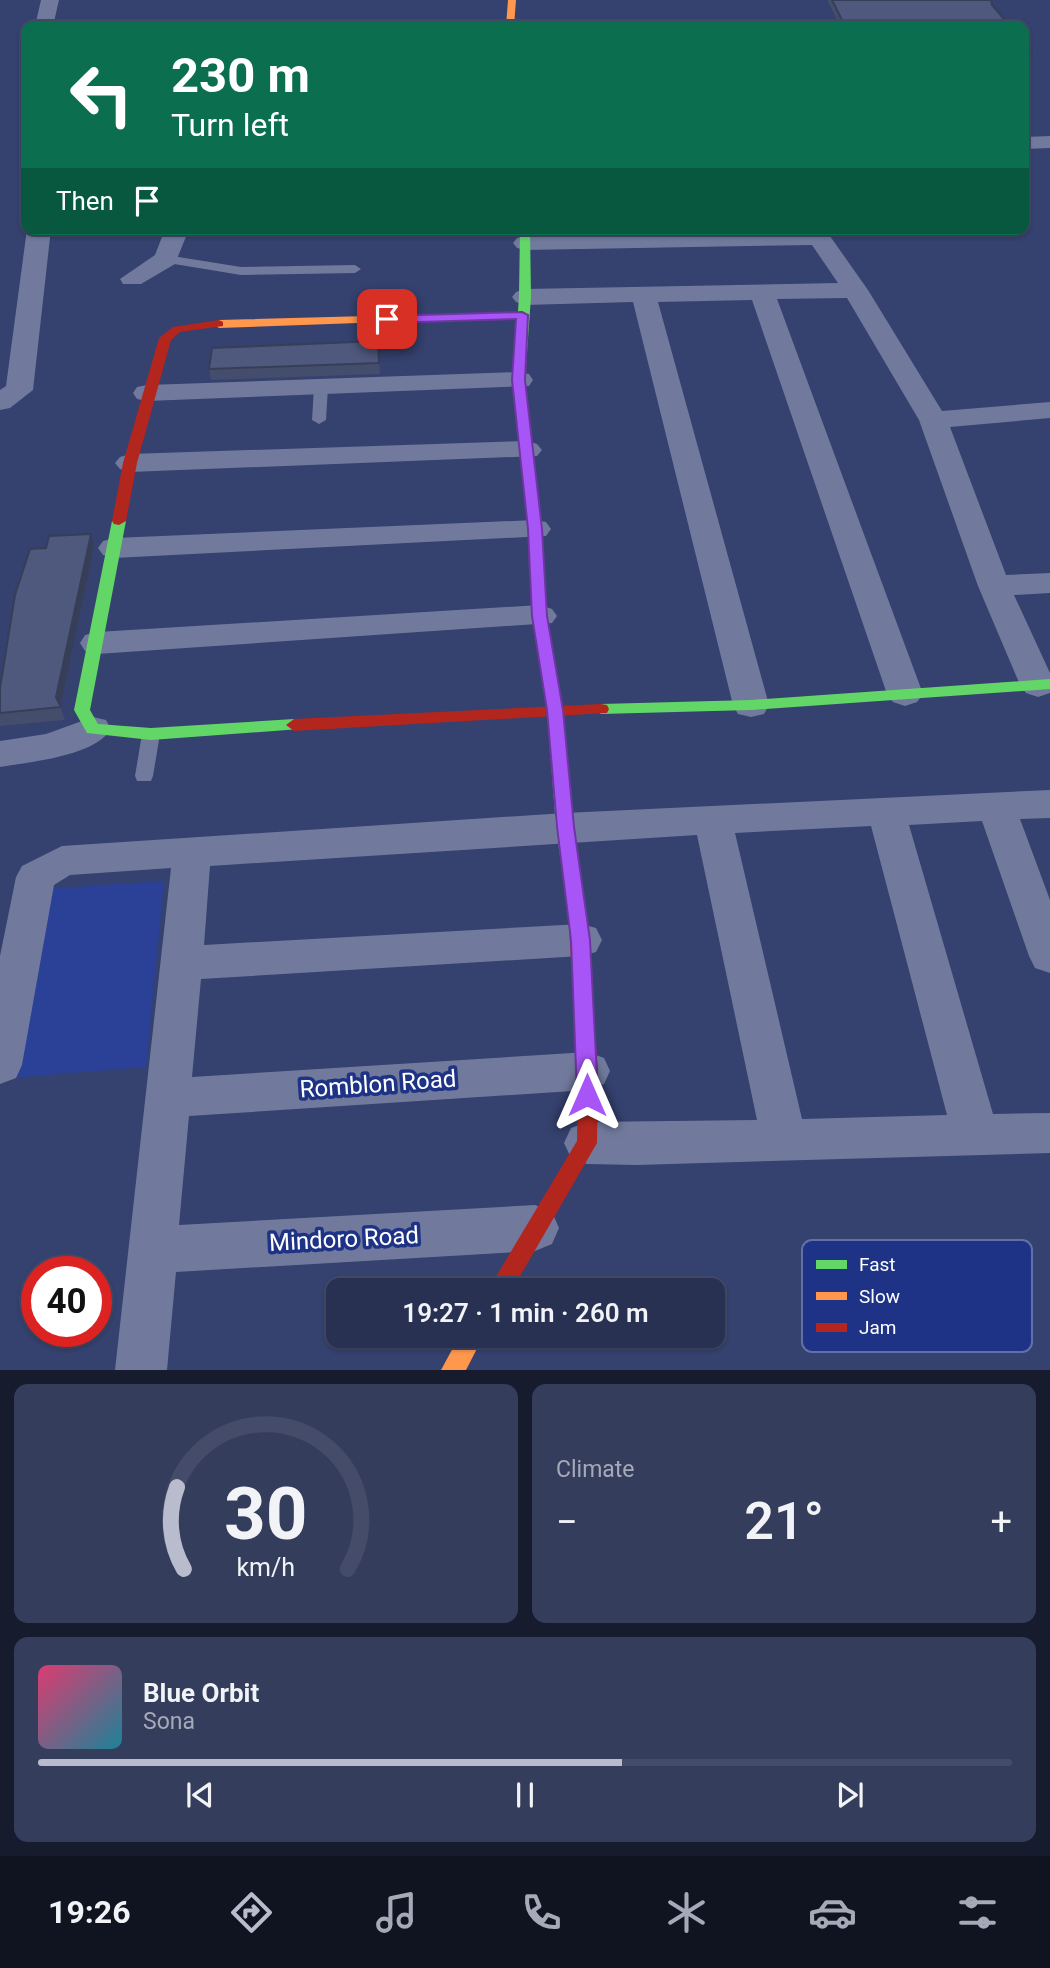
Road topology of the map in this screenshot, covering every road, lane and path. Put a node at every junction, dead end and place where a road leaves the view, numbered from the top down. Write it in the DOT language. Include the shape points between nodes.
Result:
graph roads {
  1 [pos="50,0"];
  2 [pos="512,0"];
  3 [pos="45,21"];
  4 [pos="510,21"];
  5 [pos="38,235"];
  6 [pos="175,235"];
  7 [pos="622,235"];
  8 [pos="817,235"];
  9 [pos="525,236"];
  10 [pos="166,260"];
  11 [pos="355,269"];
  12 [pos="132,279"];
  13 [pos="855,290"];
  14 [pos="762,292"];
  15 [pos="644,296"];
  16 [pos="524,306"];
  17 [pos="519,380"];
  18 [pos="321,387"];
  19 [pos="147,393"];
  20 [pos="0,402"];
  21 [pos="1050,410"];
  22 [pos="319,420"];
  23 [pos="933,420"];
  24 [pos="527,450"];
  25 [pos="130,463"];
  26 [pos="535,529"];
  27 [pos="114,548"];
  28 [pos="1050,583"];
  29 [pos="994,586"];
  30 [pos="540,616"];
  31 [pos="97,643"];
  32 [pos="1044,685"];
  33 [pos="905,694"];
  34 [pos="751,705"];
  35 [pos="555,710"];
  36 [pos="93,729"];
  37 [pos="151,734"];
  38 [pos="0,754"];
  39 [pos="144,776"];
  40 [pos="1050,804"];
  41 [pos="996,807"];
  42 [pos="886,810"];
  43 [pos="713,820"];
  44 [pos="565,827"];
  45 [pos="192,852"];
  46 [pos="581,940"];
  47 [pos="1050,956"];
  48 [pos="181,963"];
  49 [pos="9,970"];
  50 [pos="0,1065"];
  51 [pos="588,1071"];
  52 [pos="168,1098"];
  53 [pos="1050,1133"];
  54 [pos="975,1136"];
  55 [pos="784,1140"];
  56 [pos="587,1143"];
  57 [pos="536,1228"];
  58 [pos="152,1250"];
  59 [pos="506,1278"];
  60 [pos="466,1348"];
  61 [pos="141,1370"];
  62 [pos="453,1370"];
  1 -- 3 [label="street"];
  2 -- 4 [label="street"];
  5 -- 20 [label="street" via="19,390"];
  6 -- 10 [label="street"];
  7 -- 9 [label="street"];
  8 -- 13 [label="street"];
  9 -- 16 [label="street"];
  10 -- 11 [label="lane" via="242,271"];
  10 -- 12 [label="street"];
  13 -- 14 [label="street"];
  13 -- 23 [label="street"];
  14 -- 15 [label="street"];
  14 -- 33 [label="street"];
  15 -- 16 [label="street"];
  15 -- 34 [label="street"];
  16 -- 17 [label="street"];
  16 -- 19 [label="street" via="177,328 165,338"];
  17 -- 18 [label="street"];
  17 -- 24 [label="street"];
  18 -- 19 [label="street"];
  18 -- 22 [label="lane"];
  19 -- 25 [label="street"];
  21 -- 23 [label="street"];
  23 -- 29 [label="street"];
  24 -- 25 [label="street"];
  24 -- 26 [label="street"];
  25 -- 27 [label="street"];
  26 -- 27 [label="street"];
  26 -- 30 [label="street"];
  27 -- 31 [label="street"];
  28 -- 29 [label="street"];
  29 -- 32 [label="street"];
  30 -- 31 [label="street"];
  30 -- 35 [label="street"];
  31 -- 36 [label="street" via="82,710"];
  32 -- 33 [label="street"];
  33 -- 34 [label="street"];
  34 -- 35 [label="street"];
  35 -- 37 [label="street"];
  35 -- 44 [label="street"];
  36 -- 37 [label="street"];
  36 -- 38 [label="street" via="52,746"];
  37 -- 39 [label="lane"];
  40 -- 41 [label="street"];
  41 -- 42 [label="street"];
  41 -- 47 [label="street"];
  42 -- 43 [label="street"];
  42 -- 54 [label="street"];
  43 -- 44 [label="street"];
  43 -- 55 [label="street"];
  44 -- 45 [label="street"];
  44 -- 46 [label="street"];
  45 -- 48 [label="street"];
  45 -- 49 [label="street" via="62,861 37,877"];
  46 -- 48 [label="street"];
  46 -- 51 [label="street"];
  48 -- 52 [label="street"];
  49 -- 50 [label="street"];
  51 -- 52 [label="street, Romblon Road"];
  51 -- 56 [label="street"];
  52 -- 58 [label="street"];
  53 -- 54 [label="street"];
  54 -- 55 [label="street"];
  55 -- 56 [label="street"];
  56 -- 57 [label="street"];
  57 -- 58 [label="street, Mindoro Road"];
  57 -- 59 [label="street"];
  58 -- 61 [label="street"];
  60 -- 62 [label="street"];
}
